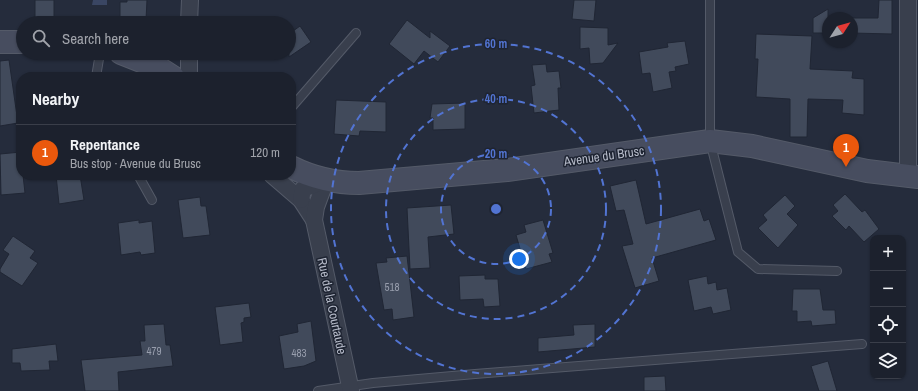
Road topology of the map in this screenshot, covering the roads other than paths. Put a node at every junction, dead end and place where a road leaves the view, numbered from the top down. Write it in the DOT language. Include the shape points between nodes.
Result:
graph roads {
  1 [pos="190,0"];
  2 [pos="710,0"];
  3 [pos="908,0"];
  4 [pos="189,16"];
  5 [pos="356,33"];
  6 [pos="0,42"];
  7 [pos="16,42"];
  8 [pos="99,60"];
  9 [pos="139,60"];
  10 [pos="189,60"];
  11 [pos="97,72"];
  12 [pos="165,72"];
  13 [pos="189,72"];
  14 [pos="296,102"];
  15 [pos="710,141"];
  16 [pos="296,169"];
  17 [pos="913,176"];
  18 [pos="141,180"];
  19 [pos="278,180"];
  20 [pos="326,180"];
  21 [pos="152,200"];
  22 [pos="301,200"];
  23 [pos="314,220"];
  24 [pos="837,271"];
  25 [pos="862,344"];
  26 [pos="351,389"];
  27 [pos="318,391"];
  1 -- 4 [label="street"];
  2 -- 15 [label="lane"];
  3 -- 17 [label="street"];
  5 -- 14 [label="lane"];
  6 -- 7 [label="street"];
  8 -- 11 [label="lane"];
  9 -- 12 [label="street"];
  10 -- 13 [label="street"];
  15 -- 17 [label="street, Avenue du Brusc" via="752,146 867,171"];
  15 -- 20 [label="street, Avenue du Brusc" via="507,170 359,183"];
  15 -- 24 [label="lane" via="738,252 758,269"];
  16 -- 20 [label="street, Avenue du Brusc"];
  18 -- 21 [label="lane"];
  19 -- 22 [label="street, Rue de la Courtaude"];
  20 -- 22 [label="street" via="303,189"];
  20 -- 23 [label="street, Rue de la Courtaude"];
  22 -- 23 [label="street, Rue de la Courtaude"];
  23 -- 26 [label="street, Rue de la Courtaude"];
  25 -- 26 [label="lane" via="475,374"];
  26 -- 27 [label="lane"];
}
